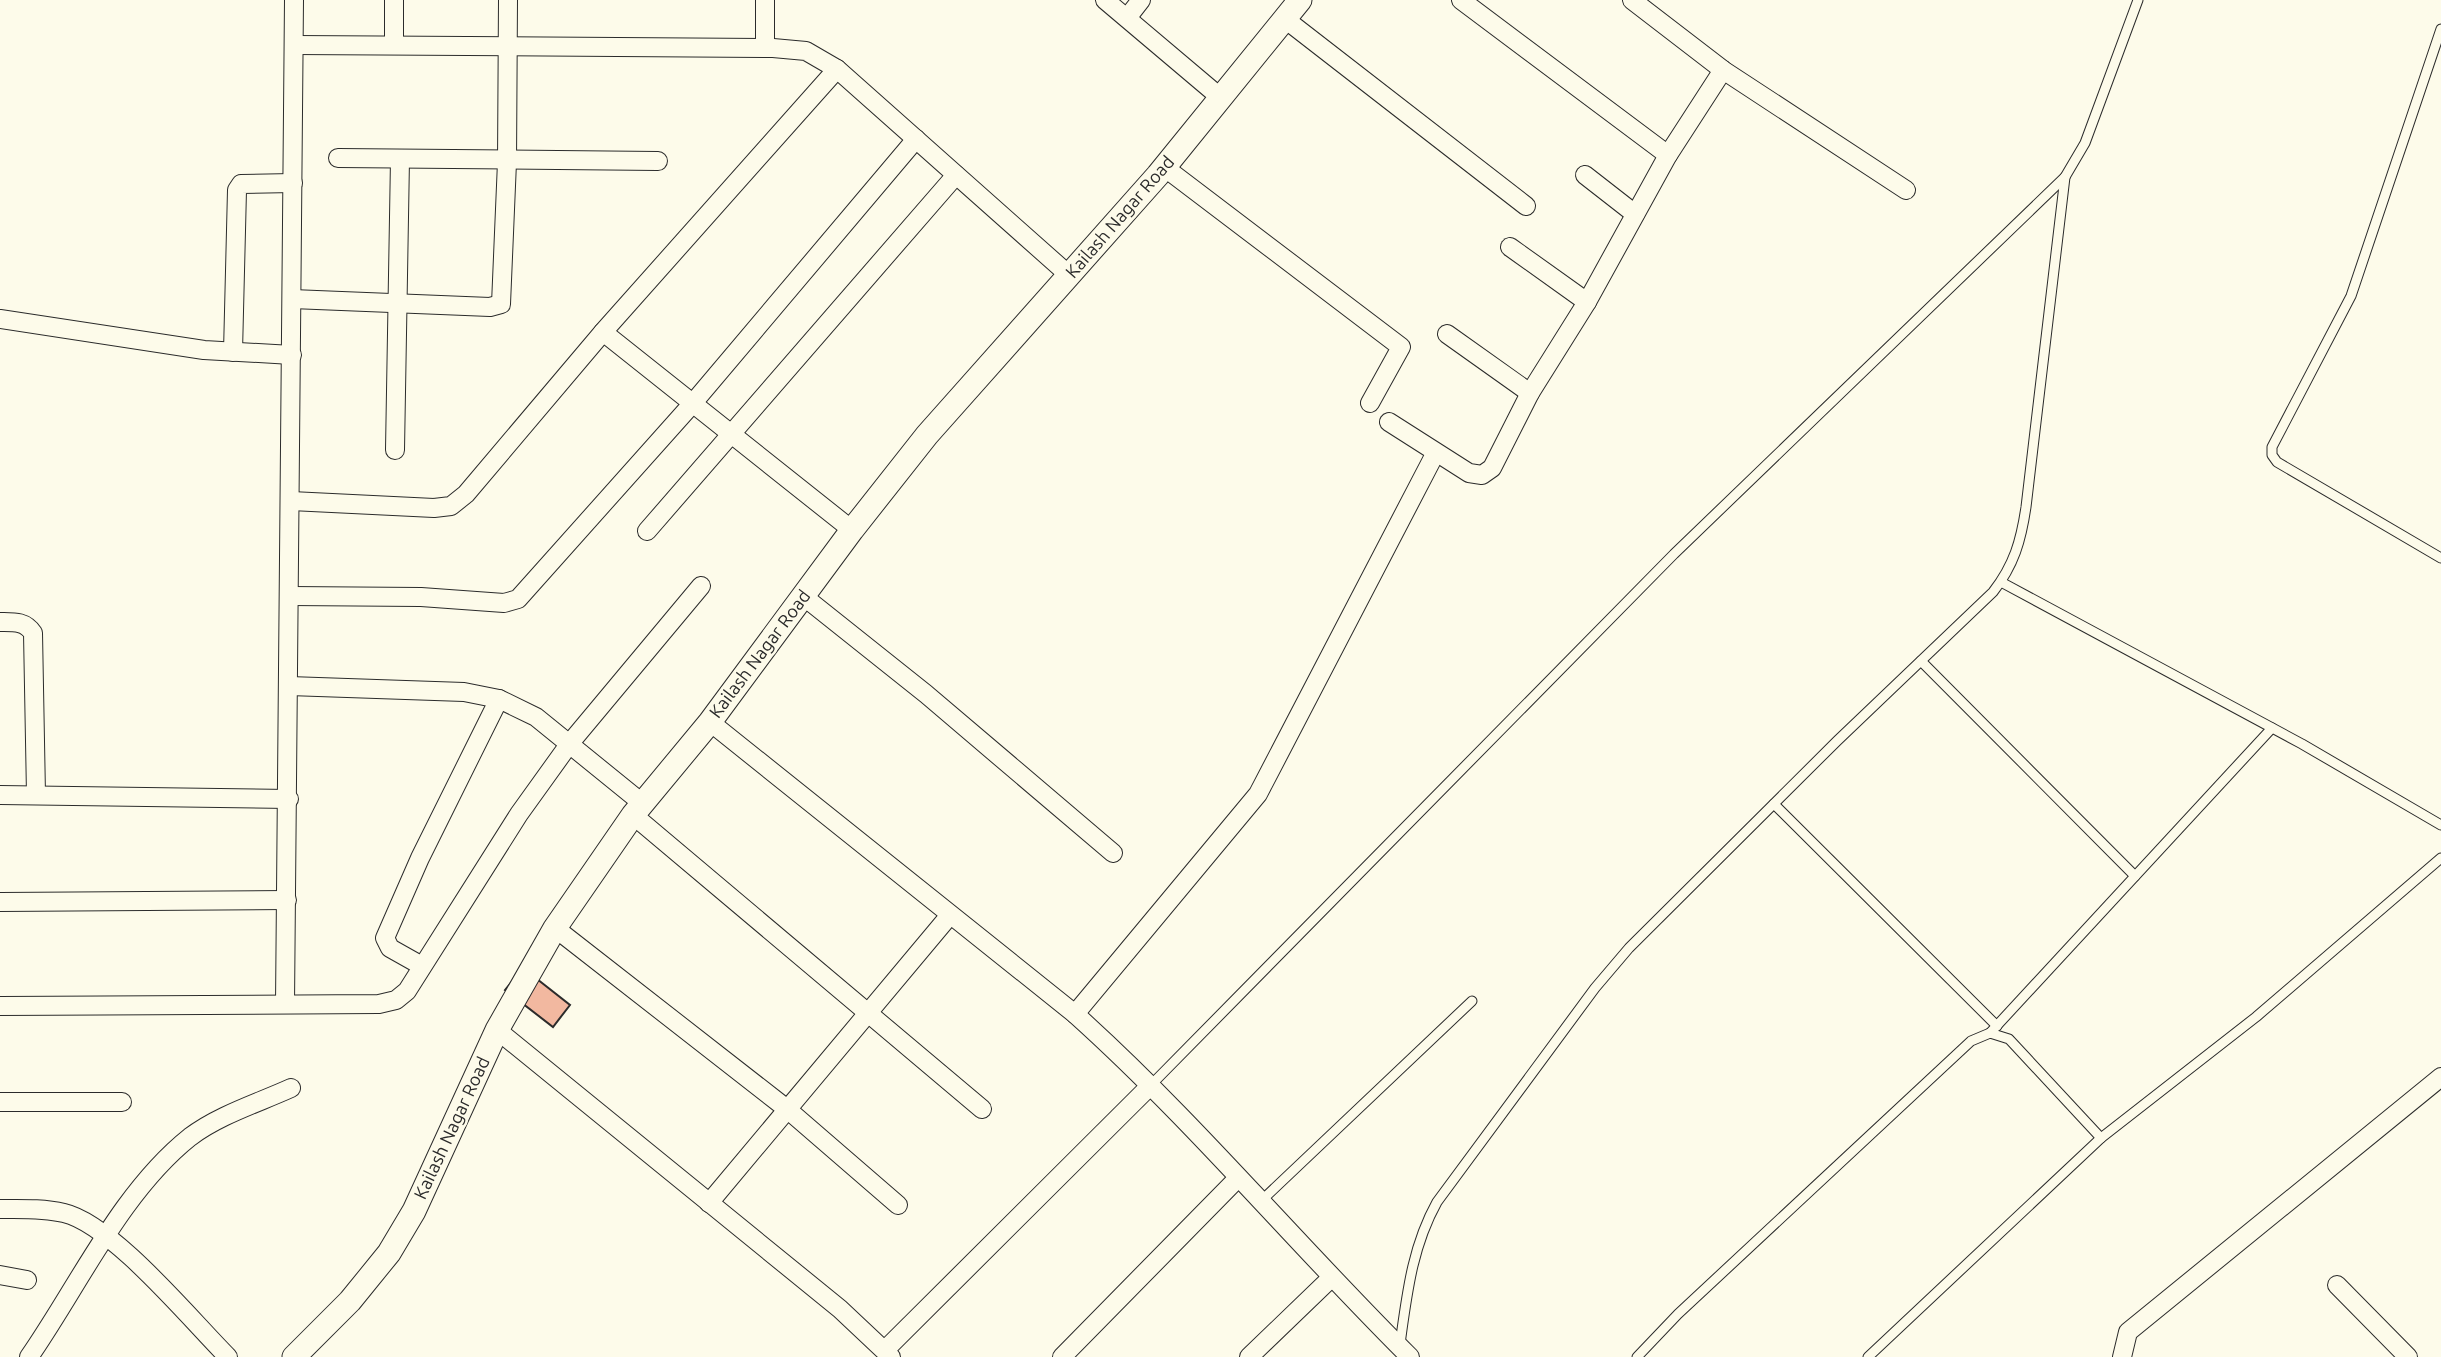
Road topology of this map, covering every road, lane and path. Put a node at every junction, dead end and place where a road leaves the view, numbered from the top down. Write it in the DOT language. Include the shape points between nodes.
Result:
graph roads {
  1 [pos="294,0"];
  2 [pos="394,0"];
  3 [pos="508,0"];
  4 [pos="765,0"];
  5 [pos="1105,0"];
  6 [pos="1141,0"];
  7 [pos="1300,0"];
  8 [pos="1461,0"];
  9 [pos="1632,0"];
  10 [pos="2138,0"];
  11 [pos="1127,18"];
  12 [pos="1285,19"];
  13 [pos="2441,29"];
  14 [pos="394,44"];
  15 [pos="294,45"];
  16 [pos="508,46"];
  17 [pos="765,48"];
  18 [pos="837,69"];
  19 [pos="1723,70"];
  20 [pos="1222,99"];
  21 [pos="916,139"];
  22 [pos="1668,155"];
  23 [pos="338,158"];
  24 [pos="400,159"];
  25 [pos="658,161"];
  26 [pos="507,162"];
  27 [pos="1164,167"];
  28 [pos="956,175"];
  29 [pos="1585,175"];
  30 [pos="2065,177"];
  31 [pos="293,183"];
  32 [pos="1906,190"];
  33 [pos="1527,206"];
  34 [pos="1635,214"];
  35 [pos="1510,247"];
  36 [pos="1070,276"];
  37 [pos="292,299"];
  38 [pos="1587,302"];
  39 [pos="400,303"];
  40 [pos="0,319"];
  41 [pos="603,332"];
  42 [pos="1447,334"];
  43 [pos="233,352"];
  44 [pos="292,355"];
  45 [pos="1530,393"];
  46 [pos="693,403"];
  47 [pos="1370,403"];
  48 [pos="1389,422"];
  49 [pos="731,434"];
  50 [pos="395,450"];
  51 [pos="1435,454"];
  52 [pos="291,501"];
  53 [pos="852,530"];
  54 [pos="647,531"];
  55 [pos="2441,558"];
  56 [pos="2001,582"];
  57 [pos="701,586"];
  58 [pos="290,596"];
  59 [pos="803,596"];
  60 [pos="0,622"];
  61 [pos="1921,661"];
  62 [pos="289,686"];
  63 [pos="499,699"];
  64 [pos="710,722"];
  65 [pos="2273,728"];
  66 [pos="570,743"];
  67 [pos="0,795"];
  68 [pos="36,795"];
  69 [pos="289,799"];
  70 [pos="1774,804"];
  71 [pos="638,809"];
  72 [pos="2441,825"];
  73 [pos="1112,853"];
  74 [pos="2441,858"];
  75 [pos="2135,876"];
  76 [pos="287,900"];
  77 [pos="0,902"];
  78 [pos="950,915"];
  79 [pos="555,928"];
  80 [pos="422,966"];
  81 [pos="1472,1000"];
  82 [pos="285,1004"];
  83 [pos="0,1006"];
  84 [pos="869,1013"];
  85 [pos="1075,1014"];
  86 [pos="1993,1029"];
  87 [pos="497,1030"];
  88 [pos="2441,1077"];
  89 [pos="1149,1087"];
  90 [pos="291,1088"];
  91 [pos="0,1102"];
  92 [pos="122,1102"];
  93 [pos="788,1110"];
  94 [pos="982,1110"];
  95 [pos="2101,1138"];
  96 [pos="1238,1178"];
  97 [pos="1260,1202"];
  98 [pos="709,1203"];
  99 [pos="898,1205"];
  100 [pos="0,1209"];
  101 [pos="105,1236"];
  102 [pos="0,1275"];
  103 [pos="1330,1279"];
  104 [pos="27,1280"];
  105 [pos="2337,1285"];
  106 [pos="1405,1352"];
  107 [pos="888,1354"];
  108 [pos="29,1357"];
  109 [pos="228,1357"];
  110 [pos="294,1357"];
  111 [pos="1062,1357"];
  112 [pos="1249,1357"];
  113 [pos="1637,1357"];
  114 [pos="1868,1357"];
  115 [pos="2122,1357"];
  116 [pos="2408,1357"];
  1 -- 15 [label="street"];
  2 -- 14 [label="street"];
  3 -- 16 [label="street"];
  4 -- 17 [label="street"];
  5 -- 11 [label="street"];
  6 -- 11 [label="street"];
  7 -- 12 [label="street, Kailash Nagar Road"];
  8 -- 22 [label="street"];
  9 -- 19 [label="street"];
  10 -- 30 [label="lane" via="2085,142"];
  11 -- 20 [label="street"];
  12 -- 20 [label="street, Kailash Nagar Road"];
  12 -- 33 [label="street"];
  13 -- 55 [label="lane" via="2356,283 2272,447 2272,455"];
  14 -- 15 [label="street"];
  14 -- 16 [label="street"];
  15 -- 31 [label="street"];
  16 -- 17 [label="street"];
  16 -- 26 [label="street"];
  17 -- 18 [label="street" via="806,51"];
  18 -- 21 [label="street"];
  18 -- 41 [label="street"];
  19 -- 22 [label="street"];
  19 -- 32 [label="street"];
  20 -- 27 [label="street, Kailash Nagar Road"];
  21 -- 28 [label="street"];
  21 -- 46 [label="street"];
  22 -- 34 [label="street"];
  23 -- 24 [label="street"];
  24 -- 26 [label="street"];
  24 -- 39 [label="street"];
  25 -- 26 [label="street"];
  26 -- 39 [label="street" via="501,304"];
  27 -- 36 [label="street, Kailash Nagar Road"];
  27 -- 47 [label="street" via="1401,347"];
  28 -- 36 [label="street"];
  28 -- 49 [label="street"];
  29 -- 34 [label="street"];
  30 -- 56 [label="lane" via="2020,545"];
  30 -- 89 [label="lane" via="1675,554"];
  31 -- 37 [label="street"];
  31 -- 43 [label="street" via="248,182 237,190"];
  34 -- 38 [label="street"];
  35 -- 38 [label="street"];
  36 -- 53 [label="street, Kailash Nagar Road" via="927,435"];
  37 -- 39 [label="street"];
  37 -- 44 [label="street"];
  38 -- 45 [label="street"];
  39 -- 50 [label="street"];
  40 -- 43 [label="street"];
  41 -- 46 [label="street"];
  41 -- 52 [label="street" via="451,506"];
  42 -- 45 [label="street"];
  43 -- 44 [label="street"];
  44 -- 52 [label="street"];
  45 -- 51 [label="street" via="1492,468 1482,475"];
  46 -- 49 [label="street"];
  46 -- 58 [label="street" via="518,599 504,603"];
  48 -- 51 [label="street"];
  49 -- 53 [label="street"];
  49 -- 54 [label="street"];
  51 -- 85 [label="street" via="1258,793"];
  52 -- 58 [label="street"];
  53 -- 59 [label="street, Kailash Nagar Road"];
  56 -- 61 [label="lane"];
  56 -- 65 [label="lane"];
  57 -- 66 [label="street"];
  58 -- 62 [label="street"];
  59 -- 64 [label="street, Kailash Nagar Road"];
  59 -- 73 [label="street"];
  60 -- 68 [label="street" via="18,622 33,633"];
  61 -- 70 [label="lane"];
  61 -- 75 [label="lane"];
  62 -- 63 [label="street" via="464,692"];
  62 -- 69 [label="street"];
  63 -- 66 [label="street" via="536,717"];
  63 -- 80 [label="street" via="385,938 390,948"];
  64 -- 71 [label="street, Kailash Nagar Road"];
  64 -- 78 [label="street"];
  65 -- 72 [label="lane"];
  65 -- 75 [label="lane"];
  66 -- 71 [label="street"];
  66 -- 80 [label="street"];
  67 -- 68 [label="street"];
  68 -- 69 [label="street"];
  69 -- 76 [label="street"];
  70 -- 86 [label="lane"];
  70 -- 106 [label="lane" via="1612,968 1437,1202 1411,1263"];
  71 -- 79 [label="street, Kailash Nagar Road"];
  71 -- 84 [label="street"];
  74 -- 95 [label="lane" via="2256,1017"];
  75 -- 86 [label="lane"];
  76 -- 77 [label="street"];
  76 -- 82 [label="street"];
  78 -- 84 [label="street"];
  78 -- 85 [label="street"];
  79 -- 87 [label="street, Kailash Nagar Road"];
  79 -- 93 [label="street"];
  80 -- 82 [label="street" via="396,1000"];
  81 -- 97 [label="lane"];
  82 -- 83 [label="street"];
  84 -- 93 [label="street"];
  84 -- 94 [label="street"];
  85 -- 89 [label="street"];
  86 -- 95 [label="lane" via="2009,1039"];
  86 -- 113 [label="lane" via="1970,1041"];
  87 -- 98 [label="street"];
  87 -- 110 [label="street, Kailash Nagar Road" via="414,1210 389,1253 350,1301"];
  88 -- 115 [label="street" via="2128,1332"];
  89 -- 96 [label="street"];
  89 -- 107 [label="street"];
  90 -- 101 [label="street" via="192,1136 142,1185"];
  91 -- 92 [label="street"];
  93 -- 98 [label="street"];
  93 -- 99 [label="street"];
  95 -- 114 [label="lane"];
  96 -- 97 [label="street"];
  96 -- 111 [label="street"];
  97 -- 103 [label="street"];
  98 -- 107 [label="street"];
  100 -- 101 [label="street" via="66,1213"];
  101 -- 108 [label="street"];
  101 -- 109 [label="street"];
  102 -- 104 [label="street"];
  103 -- 106 [label="street"];
  103 -- 112 [label="street"];
  105 -- 116 [label="street"];
}
